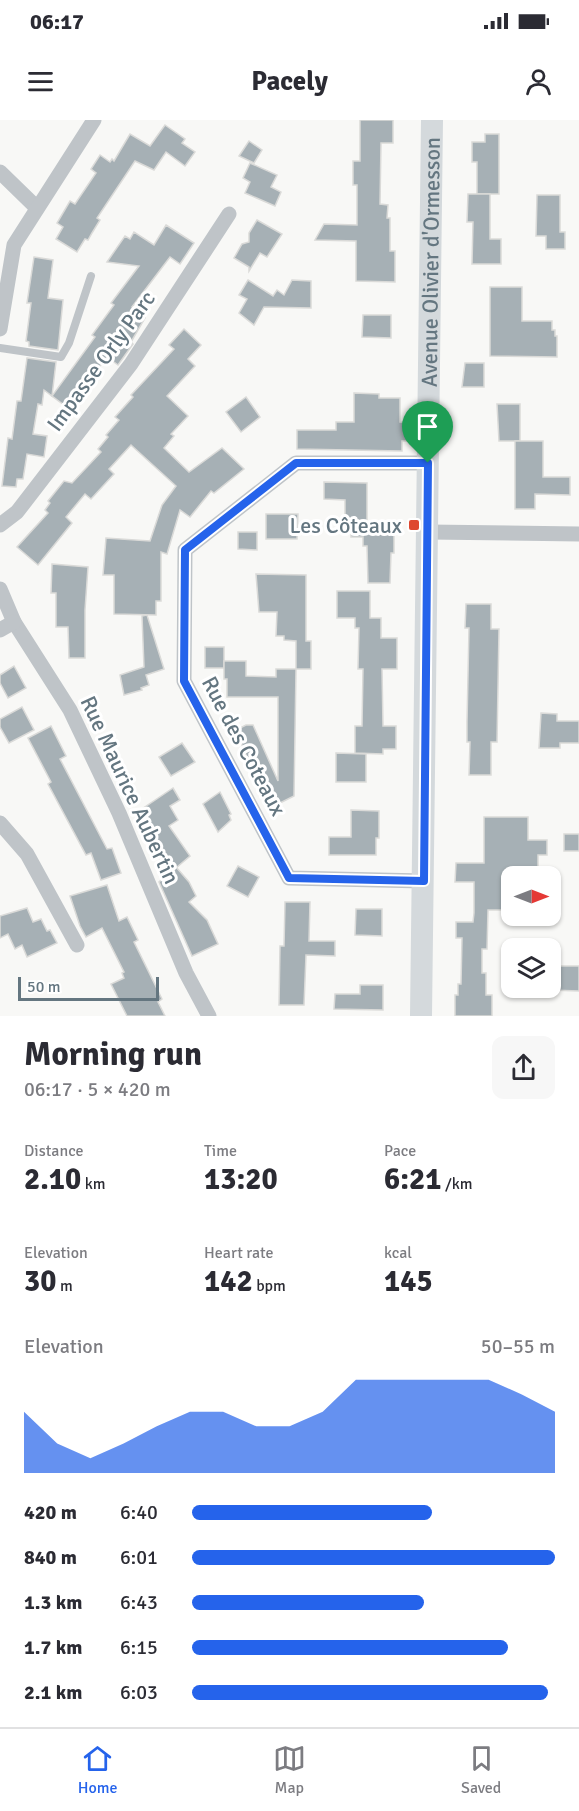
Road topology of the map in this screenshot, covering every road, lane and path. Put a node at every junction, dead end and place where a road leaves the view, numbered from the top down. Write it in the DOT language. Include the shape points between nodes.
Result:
graph roads {
  1 [pos="94,120"];
  2 [pos="432,120"];
  3 [pos="0,172"];
  4 [pos="37,208"];
  5 [pos="229,214"];
  6 [pos="91,276"];
  7 [pos="0,329"];
  8 [pos="0,348"];
  9 [pos="428,463"];
  10 [pos="0,525"];
  11 [pos="428,532"];
  12 [pos="579,534"];
  13 [pos="0,589"];
  14 [pos="14,622"];
  15 [pos="0,630"];
  16 [pos="0,823"];
  17 [pos="424,881"];
  18 [pos="77,945"];
  19 [pos="209,1016"];
  20 [pos="421,1016"];
  1 -- 4 [label="street"];
  2 -- 9 [label="main road, Avenue Olivier d'Ormesson"];
  3 -- 4 [label="street"];
  4 -- 7 [label="street" via="14,245"];
  5 -- 10 [label="street, Impasse Orly Parc" via="131,364 17,512"];
  6 -- 8 [label="lane" via="61,357"];
  9 -- 11 [label="main road, Avenue Olivier d'Ormesson"];
  9 -- 17 [label="street, Rue des Coteaux" via="296,463 185,550 184,614 184,681 289,878"];
  11 -- 12 [label="street"];
  11 -- 17 [label="main road, Avenue Olivier d'Ormesson"];
  13 -- 14 [label="street, Rue Maurice Aubertin"];
  14 -- 15 [label="street"];
  14 -- 19 [label="street, Rue Maurice Aubertin" via="70,710 119,813 186,973"];
  16 -- 18 [label="street" via="27,854"];
  17 -- 20 [label="main road, Avenue Olivier d'Ormesson"];
}
